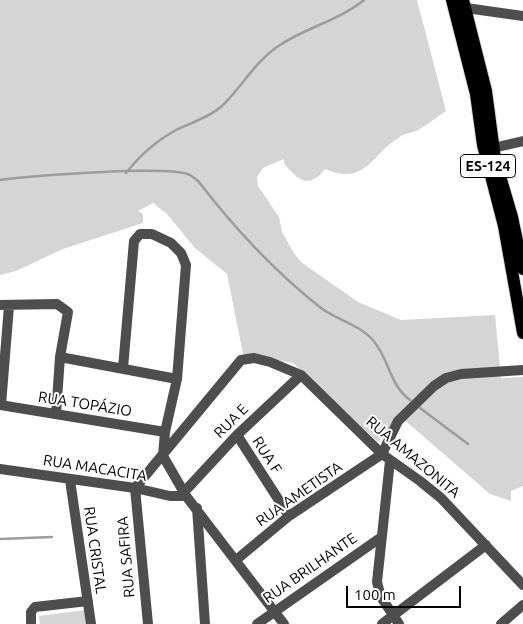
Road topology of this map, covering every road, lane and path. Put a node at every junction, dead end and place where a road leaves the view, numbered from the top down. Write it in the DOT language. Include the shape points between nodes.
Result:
graph roads {
  1 [pos="452,0"];
  2 [pos="464,4"];
  3 [pos="523,16"];
  4 [pos="523,141"];
  5 [pos="493,148"];
  6 [pos="517,216"];
  7 [pos="521,248"];
  8 [pos="523,269"];
  9 [pos="4,305"];
  10 [pos="523,333"];
  11 [pos="60,357"];
  12 [pos="123,368"];
  13 [pos="523,370"];
  14 [pos="301,375"];
  15 [pos="177,379"];
  16 [pos="0,405"];
  17 [pos="56,414"];
  18 [pos="165,432"];
  19 [pos="237,435"];
  20 [pos="163,456"];
  21 [pos="386,458"];
  22 [pos="0,468"];
  23 [pos="70,480"];
  24 [pos="135,488"];
  25 [pos="185,494"];
  26 [pos="197,508"];
  27 [pos="289,516"];
  28 [pos="380,538"];
  29 [pos="486,546"];
  30 [pos="236,560"];
  31 [pos="523,585"];
  32 [pos="88,601"];
  33 [pos="523,605"];
  34 [pos="274,611"];
  35 [pos="396,620"];
  36 [pos="31,624"];
  37 [pos="91,624"];
  38 [pos="148,624"];
  39 [pos="204,624"];
  40 [pos="257,624"];
  41 [pos="284,624"];
  42 [pos="382,624"];
  43 [pos="501,624"];
  1 -- 10 [label="main road, ES-124" via="476,94 483,145 504,226"];
  2 -- 3 [label="street"];
  2 -- 5 [label="main road, ES-124" via="486,91"];
  4 -- 5 [label="street"];
  5 -- 6 [label="main road, ES-124"];
  6 -- 7 [label="main road, ES-124"];
  7 -- 8 [label="main road, ES-124"];
  9 -- 11 [label="street" via="48,303 65,308 68,312"];
  9 -- 16 [label="street"];
  11 -- 12 [label="street"];
  11 -- 17 [label="street"];
  12 -- 15 [label="street"];
  12 -- 15 [label="street" via="134,242 140,234 152,234 175,247 186,265"];
  13 -- 21 [label="street" via="475,372 446,378 424,394 398,421"];
  14 -- 19 [label="street, RUA E"];
  14 -- 20 [label="street, RUA AMAZONITA" via="270,362 254,358 241,360"];
  14 -- 21 [label="street, RUA AMAZONITA"];
  15 -- 18 [label="street"];
  16 -- 17 [label="street, RUA TOPÁZIO"];
  17 -- 18 [label="street, RUA TOPÁZIO"];
  18 -- 20 [label="street"];
  19 -- 25 [label="street, RUA E"];
  19 -- 27 [label="street, RUA F"];
  20 -- 24 [label="street"];
  20 -- 25 [label="street"];
  21 -- 27 [label="street, RUA AMETISTA"];
  21 -- 28 [label="street"];
  21 -- 29 [label="street, RUA AMAZONITA" via="441,498"];
  22 -- 23 [label="street, RUA MACACITA"];
  23 -- 24 [label="street, RUA MACACITA"];
  23 -- 32 [label="street, RUA CRISTAL"];
  24 -- 25 [label="street, RUA MACACITA" via="170,496"];
  24 -- 38 [label="street, RUA SAFIRA"];
  25 -- 26 [label="street"];
  26 -- 30 [label="street"];
  26 -- 39 [label="street"];
  27 -- 30 [label="street, RUA AMETISTA"];
  28 -- 34 [label="street, RUA BRILHANTE"];
  28 -- 35 [label="street" via="378,589"];
  29 -- 31 [label="street, RUA AMAZONITA"];
  29 -- 35 [label="street"];
  30 -- 34 [label="street"];
  32 -- 36 [label="street" via="35,607 31,612"];
  32 -- 37 [label="street, RUA CRISTAL"];
  33 -- 43 [label="street"];
  34 -- 40 [label="street, RUA BRILHANTE"];
  34 -- 41 [label="street"];
  35 -- 42 [label="street"];
}
